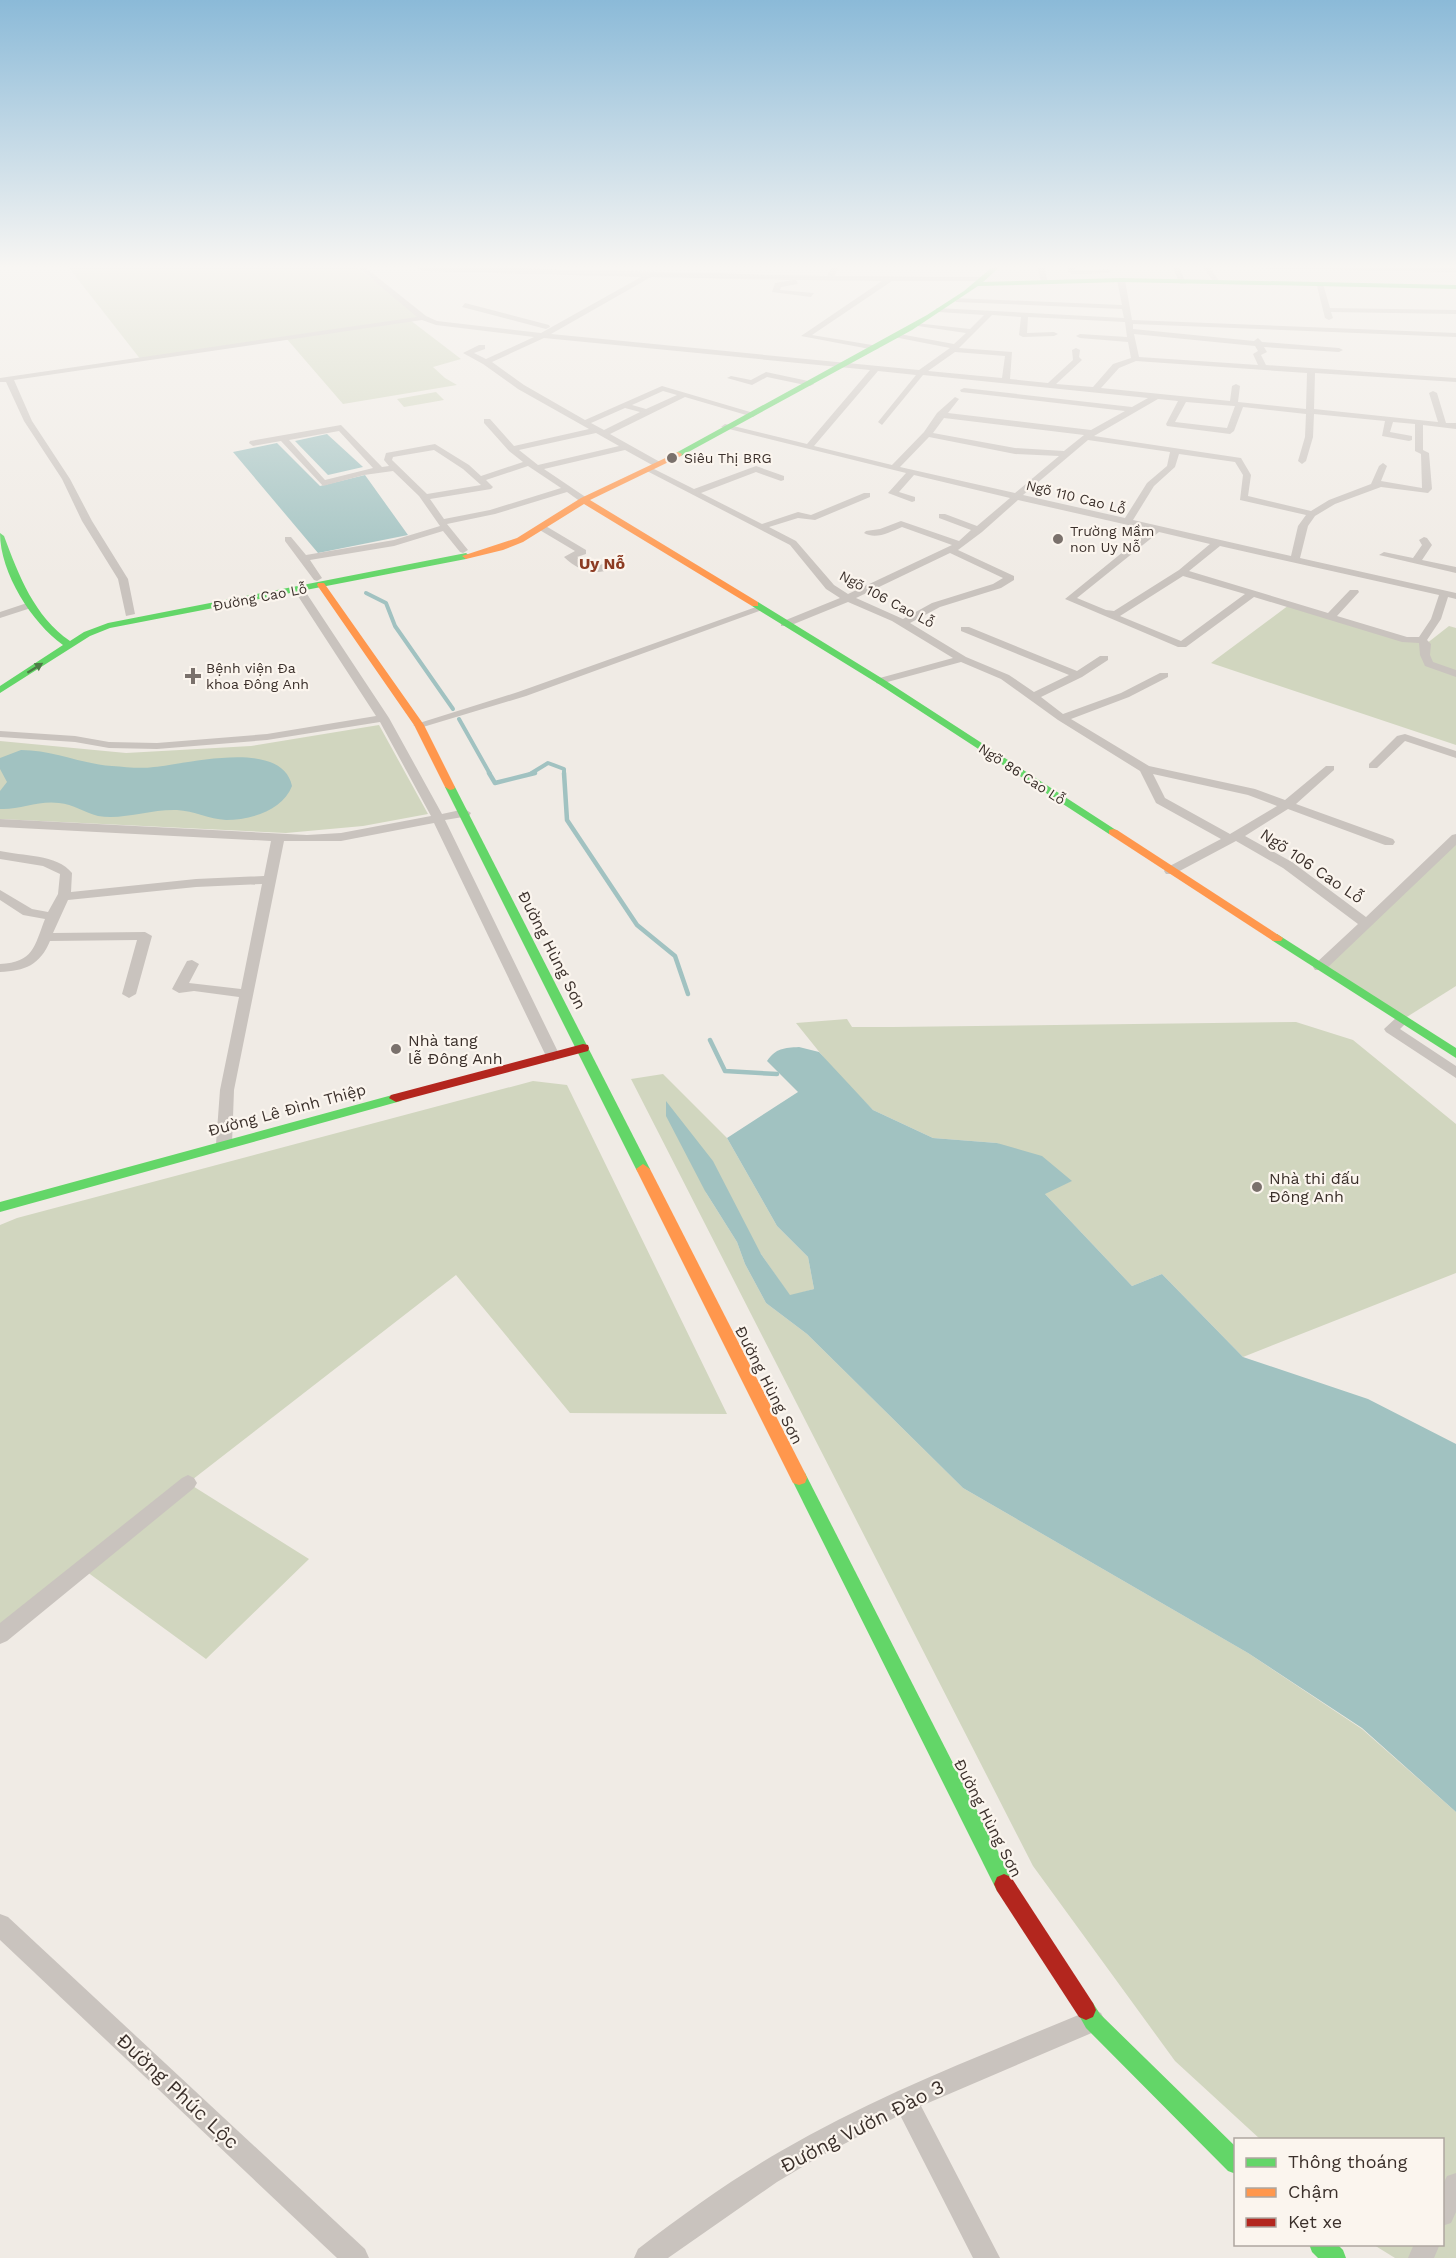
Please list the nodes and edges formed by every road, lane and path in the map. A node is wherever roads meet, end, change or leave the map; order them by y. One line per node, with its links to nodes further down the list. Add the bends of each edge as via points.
1 (76, 369): 16 (street)
2 (496, 369): 43 (street, Ngõ 106 Cao Lỗ)
3 (837, 369): 19 (street, Đường Cao Lỗ)
4 (875, 369): 54 (street)
5 (898, 369): 12 (street)
6 (926, 369): 12 (street)
7 (1008, 369): 17 (street)
8 (1067, 369): 20 (street)
9 (1113, 369): 23 (street)
10 (1301, 369): 11 (street)
11 (1311, 370): 13 (street); 36 (street)
12 (922, 372): 14 (street); 41 (street)
13 (1346, 372): 18 (street)
14 (978, 377): 17 (street); 24 (street)
15 (731, 378): 19 (street, via 752,383 766,374)
16 (4, 380): 111 (street, via 123,579)
17 (1006, 380): 20 (street)
18 (1456, 380)
19 (810, 384): 37 (street, Đường Cao Lỗ)
20 (1051, 384): 22 (street)
21 (1236, 386): 32 (street)
22 (1076, 387): 23 (street); 31 (street)
23 (1096, 389): 27 (street)
24 (964, 390): 29 (street); 31 (street)
25 (1432, 393): 44 (street)
26 (683, 395): 33 (street, via 662,388); 35 (street); 37 (street)
27 (1159, 395): 28 (street); 34 (street)
28 (1184, 398): 32 (street); 32 (street, via 1170,424 1230,431)
29 (955, 399): 30 (street); 38 (street)
30 (967, 401)
31 (1063, 403): 34 (street)
32 (1237, 404): 36 (street)
33 (624, 405): 35 (street); 43 (street)
34 (1132, 410): 49 (street)
35 (647, 412): 47 (street)
36 (1309, 412): 39 (street); 58 (street, via 1309,437)
37 (753, 414): 46 (street, Đường Cao Lỗ)
38 (940, 415): 48 (street); 49 (street)
39 (1390, 420): 42 (street); 51 (street, via 1386,435)
40 (487, 421): 55 (street)
41 (882, 422)
42 (1419, 422): 44 (street); 68 (street, via 1419,451 1425,453 1427,489 1420,492)
43 (585, 423): 47 (street, Ngõ 106 Cao Lỗ)
44 (1443, 425): 45 (street)
45 (1456, 426)
46 (725, 427): 54 (street, Ngõ 110 Cao Lỗ); 61 (street, Đường Cao Lỗ)
47 (600, 432): 53 (street, Ngõ 106 Cao Lỗ); 55 (street)
48 (927, 434): 57 (street, via 1015,451); 63 (street)
49 (1089, 435): 56 (street); 57 (street)
50 (284, 438): 52 (street); 64 (street, via 341,428); 64 (street, via 323,483)
51 (1409, 438)
52 (253, 443)
53 (626, 447): 59 (street); 61 (street, Ngõ 106 Cao Lỗ)
54 (808, 447): 63 (street, Ngõ 110 Cao Lỗ)
55 (512, 449): 59 (street)
56 (1175, 451): 77 (street, via 1238,460 1247,475 1242,498); 79 (street, via 1171,467 1149,485)
57 (1065, 454): 72 (street)
58 (1302, 460)
59 (532, 466): 67 (street); 69 (street)
60 (1383, 466): 68 (street)
61 (653, 467): 70 (street, Ngõ 106 Cao Lỗ); 76 (street, Đường Cao Lỗ)
62 (395, 468): 64 (street); 67 (street, via 388,455 430,446); 73 (street)
63 (894, 468): 65 (street, Ngõ 110 Cao Lỗ)
64 (380, 470)
65 (912, 472): 72 (street, Ngõ 110 Cao Lỗ); 75 (street, via 893,493)
66 (781, 478): 70 (street, via 756,469)
67 (480, 479): 74 (street)
68 (1375, 485): 77 (street)
69 (568, 489): 74 (street); 76 (street)
70 (696, 492): 81 (street, Ngõ 106 Cao Lỗ)
71 (867, 495): 81 (street, via 812,518 798,515)
72 (1016, 496): 79 (street, Ngõ 110 Cao Lỗ); 83 (street)
73 (425, 497): 74 (street); 80 (street)
74 (500, 497): 80 (street)
75 (912, 499)
76 (584, 500): 82 (street, Đường Cao Lỗ); 109 (street, Ngõ 86 Cao Lỗ)
77 (1312, 514): 96 (street, via 1303,526)
78 (942, 516): 83 (street)
79 (1126, 523): 84 (street, Ngõ 110 Cao Lỗ)
80 (444, 524): 92 (street); 95 (street, via 431,533)
81 (764, 526): 107 (street, Ngõ 106 Cao Lỗ, via 794,543 830,587)
82 (537, 529): 92 (street, Đường Cao Lỗ); 98 (street, via 582,552 569,556 593,571); 101 (street, Đường Cao Lỗ, via 520,540 475,554)
83 (979, 530): 90 (street)
84 (1156, 530): 89 (street, Ngõ 110 Cao Lỗ); 110 (street, via 1070,599)
85 (869, 533): 90 (street, via 901,524)
86 (0, 536): 93 (street)
87 (288, 538): 95 (street)
88 (1424, 540): 97 (street, via 1427,545)
89 (1216, 543): 96 (street, Ngõ 110 Cao Lỗ); 100 (street)
90 (960, 545): 91 (street)
91 (949, 549): 107 (street); 114 (street, via 1011,578 936,605)
92 (463, 550): 101 (street, Đường Cao Lỗ)
93 (3, 554): 108 (street)
94 (1384, 555): 97 (street)
95 (304, 558): 101 (street)
96 (1295, 558): 105 (street, Ngõ 110 Cao Lỗ)
97 (1416, 561): 99 (street)
98 (617, 562)
99 (1456, 570)
100 (1182, 572): 104 (street); 110 (street, via 1124,610)
101 (319, 582): 102 (street, Đường Cao Lỗ); 111 (street, Đường Cao Lỗ); 130 (street, Đường Hùng Sơn)
102 (299, 590): 118 (street, Đường Cao Lỗ, via 108,626); 128 (street)
103 (1354, 592): 113 (street)
104 (1253, 593): 110 (street, via 1182,645); 113 (street)
105 (1444, 594): 106 (street, Ngõ 110 Cao Lỗ); 117 (street, via 1436,619)
106 (1456, 596)
107 (848, 598): 114 (street, Ngõ 106 Cao Lỗ); 115 (street)
108 (30, 605): 112 (street); 118 (street)
109 (760, 609): 115 (street, Ngõ 86 Cao Lỗ); 130 (street, via 522,694)
110 (1106, 613)
111 (130, 614): 118 (street, Đường Cao Lỗ, via 74,629)
112 (0, 615)
113 (1330, 617): 117 (street, via 1406,640)
114 (903, 622): 120 (street, Ngõ 106 Cao Lỗ)
115 (785, 624): 125 (street, Ngõ 86 Cao Lỗ)
116 (965, 629): 122 (street)
117 (1422, 640): 121 (street, via 1429,664)
118 (64, 643): 124 (street, Đường Cao Lỗ); 126 (street, Đường Cao Lỗ, one-way to 118)
119 (1104, 658): 122 (street)
120 (962, 659): 125 (street); 127 (street, Ngõ 106 Cao Lỗ, via 1005,677)
121 (1456, 674)
122 (1078, 675): 127 (street)
123 (1164, 675): 129 (street, via 1125,695)
124 (0, 676)
125 (880, 681): 145 (street, Ngõ 86 Cao Lỗ)
126 (0, 690)
127 (1033, 697): 129 (street, Ngõ 106 Cao Lỗ)
128 (383, 718): 131 (street, via 267,737 158,746); 138 (street)
129 (1062, 718): 135 (street)
130 (419, 725): 137 (street, Đường Hùng Sơn)
131 (0, 734)
132 (1456, 755): 133 (street, via 1404,737)
133 (1373, 765)
134 (1330, 768): 136 (street)
135 (1145, 769): 136 (street, via 1240,789); 140 (street, Ngõ 106 Cao Lỗ, via 1160,800)
136 (1288, 806): 140 (street); 143 (street)
137 (465, 813): 138 (street); 158 (street, Đường Hùng Sơn)
138 (438, 818): 142 (street, via 341,837); 160 (street)
139 (0, 823): 142 (street)
140 (1232, 838): 145 (street); 150 (street, Ngõ 106 Cao Lỗ, via 1250,843 1293,870)
141 (1456, 838): 150 (street)
142 (278, 839): 146 (street)
143 (1389, 842)
144 (0, 855): 148 (street, via 62,868 66,873)
145 (1170, 871): 154 (street, Ngõ 86 Cao Lỗ)
146 (269, 880): 148 (street, via 196,883); 156 (street)
147 (0, 894): 149 (street, via 28,912)
148 (63, 897): 149 (street)
149 (52, 917): 151 (street)
150 (1367, 924): 154 (street)
151 (45, 938): 153 (street, via 38,956 28,964); 155 (street, via 145,936)
152 (192, 964): 156 (street, via 179,989 194,987)
153 (0, 968)
154 (1320, 968): 157 (street, Ngõ 86 Cao Lỗ)
155 (129, 994)
156 (246, 994): 162 (street, via 227,1090)
157 (1402, 1020): 159 (street, Ngõ 86 Cao Lỗ); 161 (street, via 1391,1029)
158 (583, 1048): 160 (street, Đường Lê Đình Thiệp); 167 (street, Đường Hùng Sơn, via 1007,1891)
159 (1456, 1054)
160 (553, 1056): 162 (street, Đường Lê Đình Thiệp)
161 (1456, 1072)
162 (224, 1144): 163 (street, Đường Lê Đình Thiệp)
163 (0, 1208)
164 (188, 1483): 165 (street)
165 (0, 1635)
166 (0, 1925): 173 (street, Đường Phúc Lộc)
167 (1093, 2021): 168 (street, Đường Vườn Đào 3); 169 (street, Đường Hùng Sơn)
168 (906, 2102): 174 (street, Đường Vườn Đào 3, via 809,2148 701,2217); 175 (street)
169 (1234, 2161)
170 (1456, 2185): 171 (street)
171 (1444, 2212)
172 (1322, 2246): 176 (street)
173 (356, 2258)
174 (647, 2258)
175 (987, 2258)
176 (1335, 2258)

